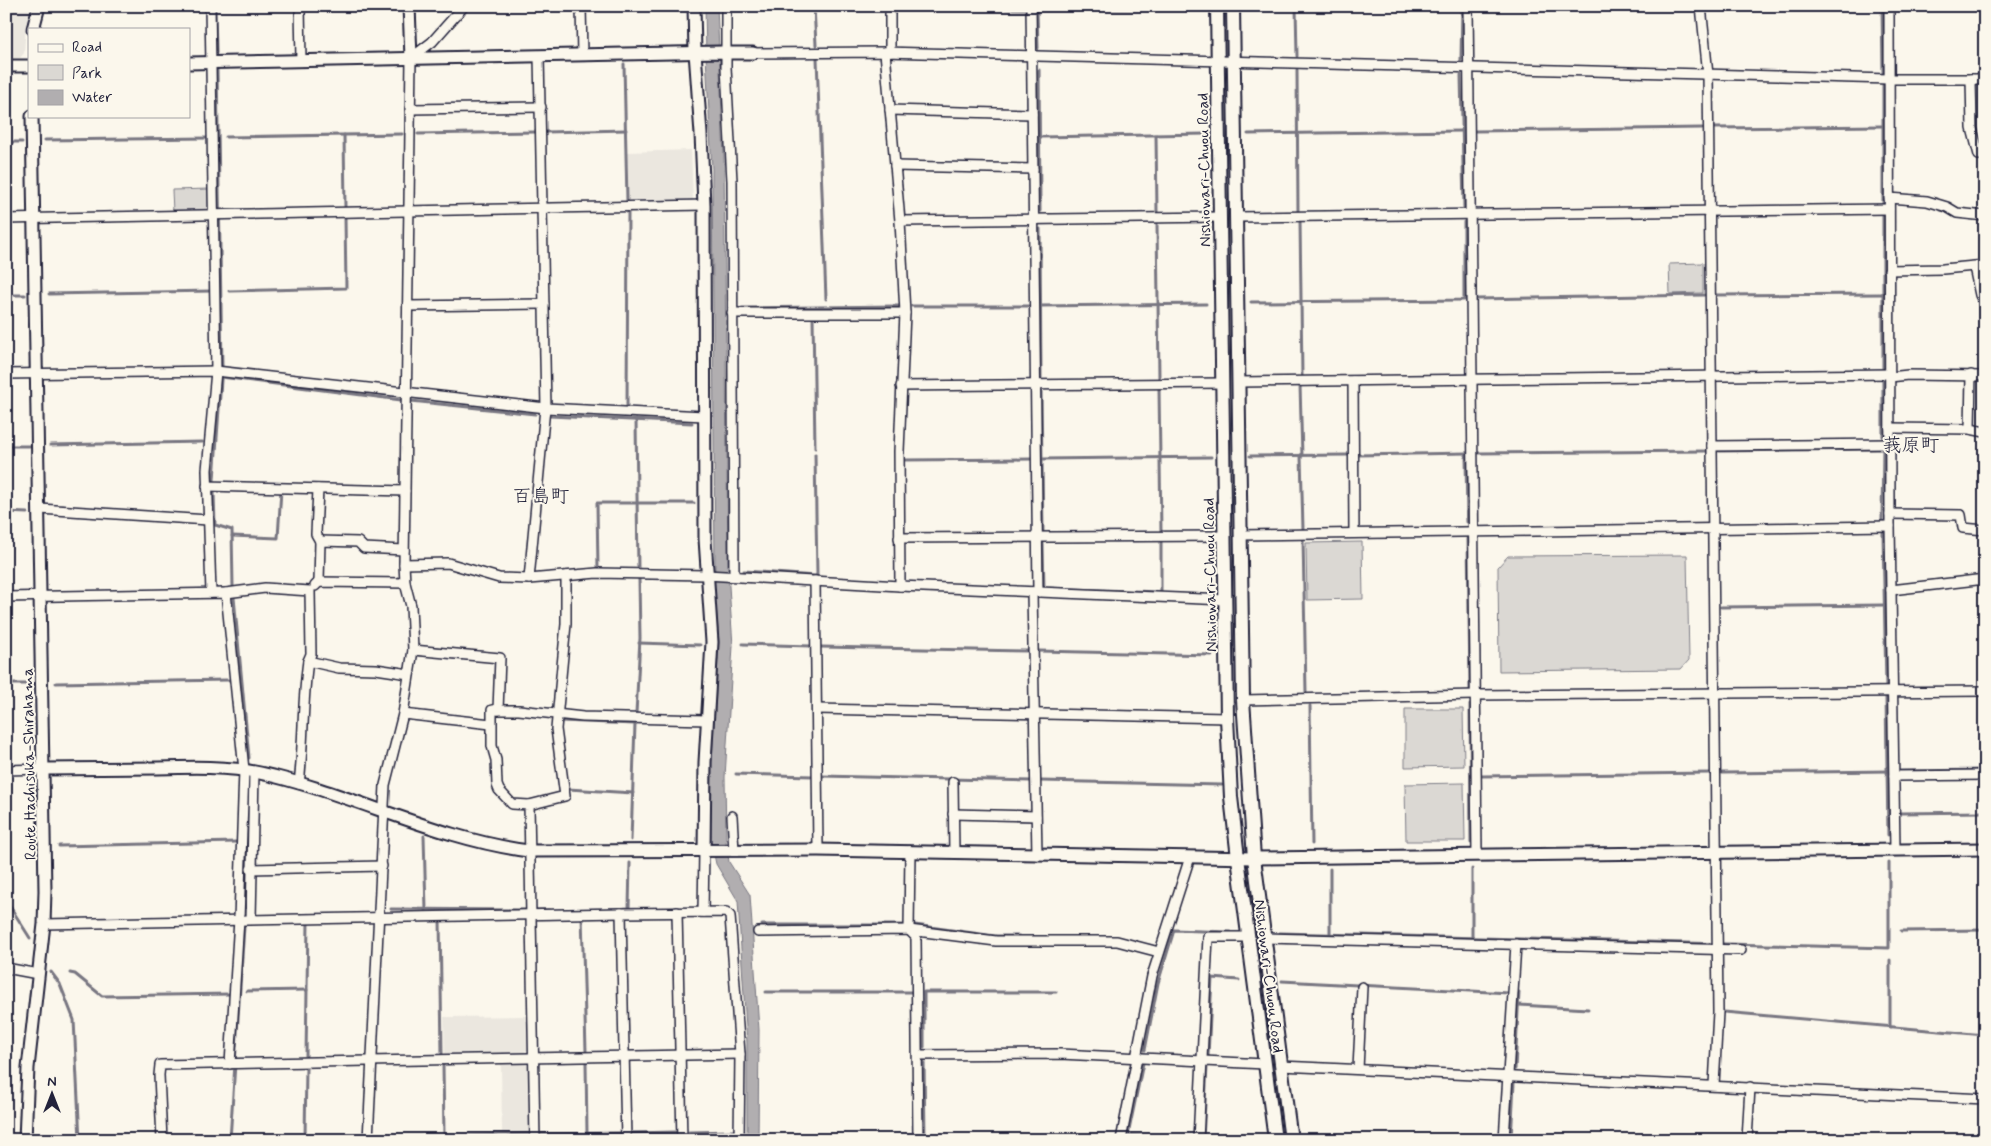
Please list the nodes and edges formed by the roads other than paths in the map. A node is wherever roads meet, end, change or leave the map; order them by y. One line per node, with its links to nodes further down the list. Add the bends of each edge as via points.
1 (39, 6): 16 (street)
2 (210, 6): 27 (street)
3 (300, 6): 26 (street)
4 (409, 6): 24 (street)
5 (464, 6): 24 (street, via 432,42)
6 (581, 6): 22 (street)
7 (694, 6): 17 (street)
8 (726, 6): 18 (street)
9 (890, 6): 19 (street)
10 (1031, 6): 23 (street)
11 (1217, 6): 25 (main road, Nishiowari-Chuou Road)
12 (1233, 6): 28 (main road, Nishiowari-Chuou Road)
13 (1468, 6): 32 (street)
14 (1701, 6): 33 (street)
15 (1889, 6): 34 (street)
16 (33, 28)
17 (698, 52): 18 (street); 22 (street); 46 (street)
18 (724, 52): 20 (street); 66 (street, via 732,181)
19 (887, 52): 20 (street); 23 (street); 39 (street)
20 (753, 53)
21 (540, 56): 22 (street); 24 (street); 37 (street)
22 (582, 56)
23 (1032, 56): 25 (street); 40 (street)
24 (411, 58): 26 (street); 38 (street)
25 (1218, 60): 28 (street); 55 (main road, Nishiowari-Chuou Road)
26 (301, 61): 27 (street)
27 (211, 62): 29 (street); 52 (street)
28 (1234, 62): 32 (street); 54 (main road, Nishiowari-Chuou Road)
29 (190, 63)
30 (6, 66): 31 (street)
31 (28, 66)
32 (1468, 68): 33 (street); 51 (street)
33 (1708, 75): 34 (street); 50 (street)
34 (1889, 79): 35 (street); 45 (street)
35 (1971, 79): 36 (street); 42 (street, via 1972,128 1979,155)
36 (1985, 79)
37 (541, 107): 38 (street); 47 (street)
38 (410, 109): 49 (street)
39 (890, 110): 40 (street); 43 (street)
40 (1032, 114): 44 (street)
41 (32, 118): 57 (street, Route Hachisuka-Shirahama)
42 (1985, 155)
43 (895, 166): 44 (street); 59 (street)
44 (1033, 168): 58 (street)
45 (1889, 198): 48 (street); 53 (street, via 1927,201 1957,213)
46 (704, 205): 47 (street); 83 (street)
47 (543, 208): 49 (street); 63 (street)
48 (1889, 209): 50 (street); 62 (street)
49 (409, 211): 52 (street); 65 (street)
50 (1709, 212): 51 (street); 74 (street)
51 (1470, 214): 54 (street); 75 (street)
52 (218, 215): 57 (street); 68 (street)
53 (1985, 216)
54 (1236, 217): 77 (main road, Nishiowari-Chuou Road)
55 (1220, 218): 58 (street); 78 (main road, Nishiowari-Chuou Road)
56 (6, 219): 57 (street)
57 (34, 219): 70 (street, Route Hachisuka-Shirahama)
58 (1033, 220): 59 (street); 79 (street)
59 (900, 221): 67 (street)
60 (1985, 265): 61 (street)
61 (1974, 267): 62 (street); 64 (street)
62 (1889, 270): 72 (street)
63 (544, 304): 65 (street); 82 (street)
64 (1985, 304)
65 (408, 306): 81 (street)
66 (732, 313): 67 (street); 109 (street, via 735,452)
67 (905, 313): 80 (street)
68 (220, 371): 70 (street); 81 (street); 89 (street)
69 (6, 374): 70 (street)
70 (38, 374): 92 (street, Route Hachisuka-Shirahama)
71 (1970, 375): 72 (street); 73 (street); 85 (street)
72 (1890, 376): 74 (street); 84 (street)
73 (1985, 376)
74 (1711, 377): 75 (street); 88 (street)
75 (1472, 380): 76 (street); 98 (street)
76 (1353, 381): 77 (street); 99 (street)
77 (1239, 382): 100 (main road, Nishiowari-Chuou Road)
78 (1222, 383): 79 (street); 101 (main road, Nishiowari-Chuou Road)
79 (1035, 385): 80 (street); 103 (street)
80 (901, 386): 102 (street)
81 (407, 393): 82 (street); 91 (street)
82 (546, 408): 83 (street); 110 (street)
83 (704, 416): 107 (street)
84 (1890, 428): 85 (street); 87 (street)
85 (1970, 429): 86 (street)
86 (1985, 432)
87 (1890, 444): 88 (street); 93 (street)
88 (1712, 446): 96 (street)
89 (207, 486): 90 (street); 94 (street)
90 (318, 489): 91 (street); 104 (street, via 316,534)
91 (405, 491): 105 (street)
92 (40, 509): 94 (street); 121 (street, Route Hachisuka-Shirahama)
93 (1890, 514): 95 (street); 97 (street, via 1961,515 1963,528)
94 (208, 520): 120 (street)
95 (1890, 526): 96 (street); 116 (street)
96 (1713, 528): 98 (street); 129 (street)
97 (1985, 530)
98 (1474, 532): 99 (street); 130 (street)
99 (1354, 533): 100 (street)
100 (1241, 535): 131 (main road, Nishiowari-Chuou Road)
101 (1225, 536): 103 (street); 123 (main road, Nishiowari-Chuou Road)
102 (899, 538): 103 (street); 115 (street)
103 (1038, 538): 119 (street)
104 (320, 541): 105 (street, via 358,542 364,548); 113 (street)
105 (404, 550): 106 (street)
106 (404, 564): 110 (street, via 448,563 499,578); 114 (street)
107 (709, 575): 108 (street, via 598,573); 109 (street); 138 (street, via 712,642)
108 (566, 576): 110 (street); 136 (street, via 566,624)
109 (732, 576): 112 (street)
110 (529, 579)
111 (1985, 579): 116 (street)
112 (815, 581): 115 (street); 132 (street)
113 (319, 582): 114 (street); 117 (street)
114 (405, 583): 124 (street, via 411,606)
115 (900, 586): 119 (street)
116 (1891, 590): 127 (street)
117 (310, 591): 118 (street, via 265,588); 125 (street, via 311,654)
118 (231, 592): 120 (street); 142 (street)
119 (1035, 592): 123 (street); 135 (street)
120 (211, 593): 121 (street)
121 (42, 596): 122 (street); 140 (street, Route Hachisuka-Shirahama)
122 (6, 597)
123 (1226, 600): 137 (main road, Nishiowari-Chuou Road)
124 (412, 650): 126 (street); 133 (street, via 500,658)
125 (308, 660): 126 (street, via 339,668); 146 (street)
126 (409, 674): 134 (street)
127 (1893, 691): 128 (street); 129 (street); 144 (street)
128 (1985, 691)
129 (1715, 693): 130 (street); 159 (street)
130 (1476, 695): 131 (street); 162 (street)
131 (1243, 700): 165 (main road, Nishiowari-Chuou Road)
132 (817, 709): 135 (street); 153 (street)
133 (498, 710): 136 (street); 139 (street, via 492,710)
134 (403, 714): 139 (street); 148 (street, via 386,785)
135 (1035, 714): 137 (street); 151 (street)
136 (557, 715): 138 (street); 147 (street, via 557,745 565,796)
137 (1227, 718): 164 (main road, Nishiowari-Chuou Road)
138 (707, 720): 156 (street)
139 (490, 724): 147 (street, via 499,790 512,804)
140 (44, 769): 141 (street); 142 (street, via 198,767); 174 (street, Route Hachisuka-Shirahama)
141 (6, 770)
142 (249, 771): 146 (street); 167 (street); 173 (street)
143 (1985, 775): 144 (street)
144 (1894, 776): 154 (street)
145 (953, 782): 149 (street)
146 (299, 784): 148 (street)
147 (528, 805): 155 (street)
148 (384, 812): 155 (street, via 497,847); 166 (street)
149 (953, 814): 151 (street); 160 (street)
150 (732, 816): 157 (street)
151 (1036, 816): 161 (street)
152 (1985, 849): 154 (street)
153 (818, 850): 157 (street); 158 (street)
154 (1895, 850): 159 (street)
155 (529, 851): 156 (street); 171 (street)
156 (708, 851): 157 (street); 169 (street)
157 (734, 851)
158 (910, 851): 160 (street); 175 (street)
159 (1716, 852): 162 (street); 180 (street)
160 (954, 853): 161 (street)
161 (1037, 855): 163 (street)
162 (1478, 855): 165 (street)
163 (1190, 857): 164 (street); 182 (street)
164 (1238, 858): 165 (street); 177 (main road, Nishiowari-Chuou Road)
165 (1254, 858): 178 (main road, Nishiowari-Chuou Road)
166 (382, 866): 167 (street); 172 (street)
167 (251, 869): 173 (street)
168 (677, 912): 169 (street); 170 (street); 186 (street)
169 (703, 912): 187 (street, via 726,912 730,916)
170 (621, 913): 171 (street); 188 (street)
171 (530, 914): 172 (street); 190 (street)
172 (380, 917): 173 (street); 192 (street)
173 (244, 919): 174 (street); 194 (street)
174 (44, 924): 184 (street, Route Hachisuka-Shirahama)
175 (910, 930): 176 (street); 182 (street, via 996,941 1118,941); 189 (street, via 916,937)
176 (758, 932)
177 (1248, 937): 193 (street, via 1208,937); 195 (main road, Nishiowari-Chuou Road)
178 (1265, 938): 179 (street); 196 (main road, Nishiowari-Chuou Road)
179 (1516, 944): 180 (street); 198 (street)
180 (1717, 945): 181 (street); 199 (street)
181 (1741, 950)
182 (1159, 952): 191 (street)
183 (6, 968): 184 (street)
184 (38, 974): 202 (street, Route Hachisuka-Shirahama, via 28,1068)
185 (1362, 987): 197 (street)
186 (680, 1054): 187 (street); 188 (street); 207 (street)
187 (740, 1054): 208 (street)
188 (624, 1055): 190 (street); 206 (street)
189 (918, 1055): 191 (street, via 1060,1054); 209 (street)
190 (533, 1057): 192 (street); 205 (street)
191 (1136, 1058): 193 (street); 210 (street)
192 (372, 1060): 194 (street); 204 (street)
193 (1202, 1061): 195 (street); 211 (street)
194 (234, 1064): 203 (street, via 160,1065)
195 (1265, 1064): 212 (main road, Nishiowari-Chuou Road)
196 (1281, 1066): 197 (street); 213 (main road, Nishiowari-Chuou Road)
197 (1358, 1069): 198 (street)
198 (1508, 1076): 199 (street); 214 (street)
199 (1714, 1085): 200 (street)
200 (1750, 1087): 201 (street); 215 (street)
201 (1985, 1100)
202 (25, 1140)
203 (162, 1140)
204 (368, 1140)
205 (535, 1140)
206 (626, 1140)
207 (682, 1140)
208 (738, 1140)
209 (918, 1140)
210 (1120, 1140)
211 (1198, 1140)
212 (1275, 1140)
213 (1291, 1140)
214 (1504, 1140)
215 (1747, 1140)

